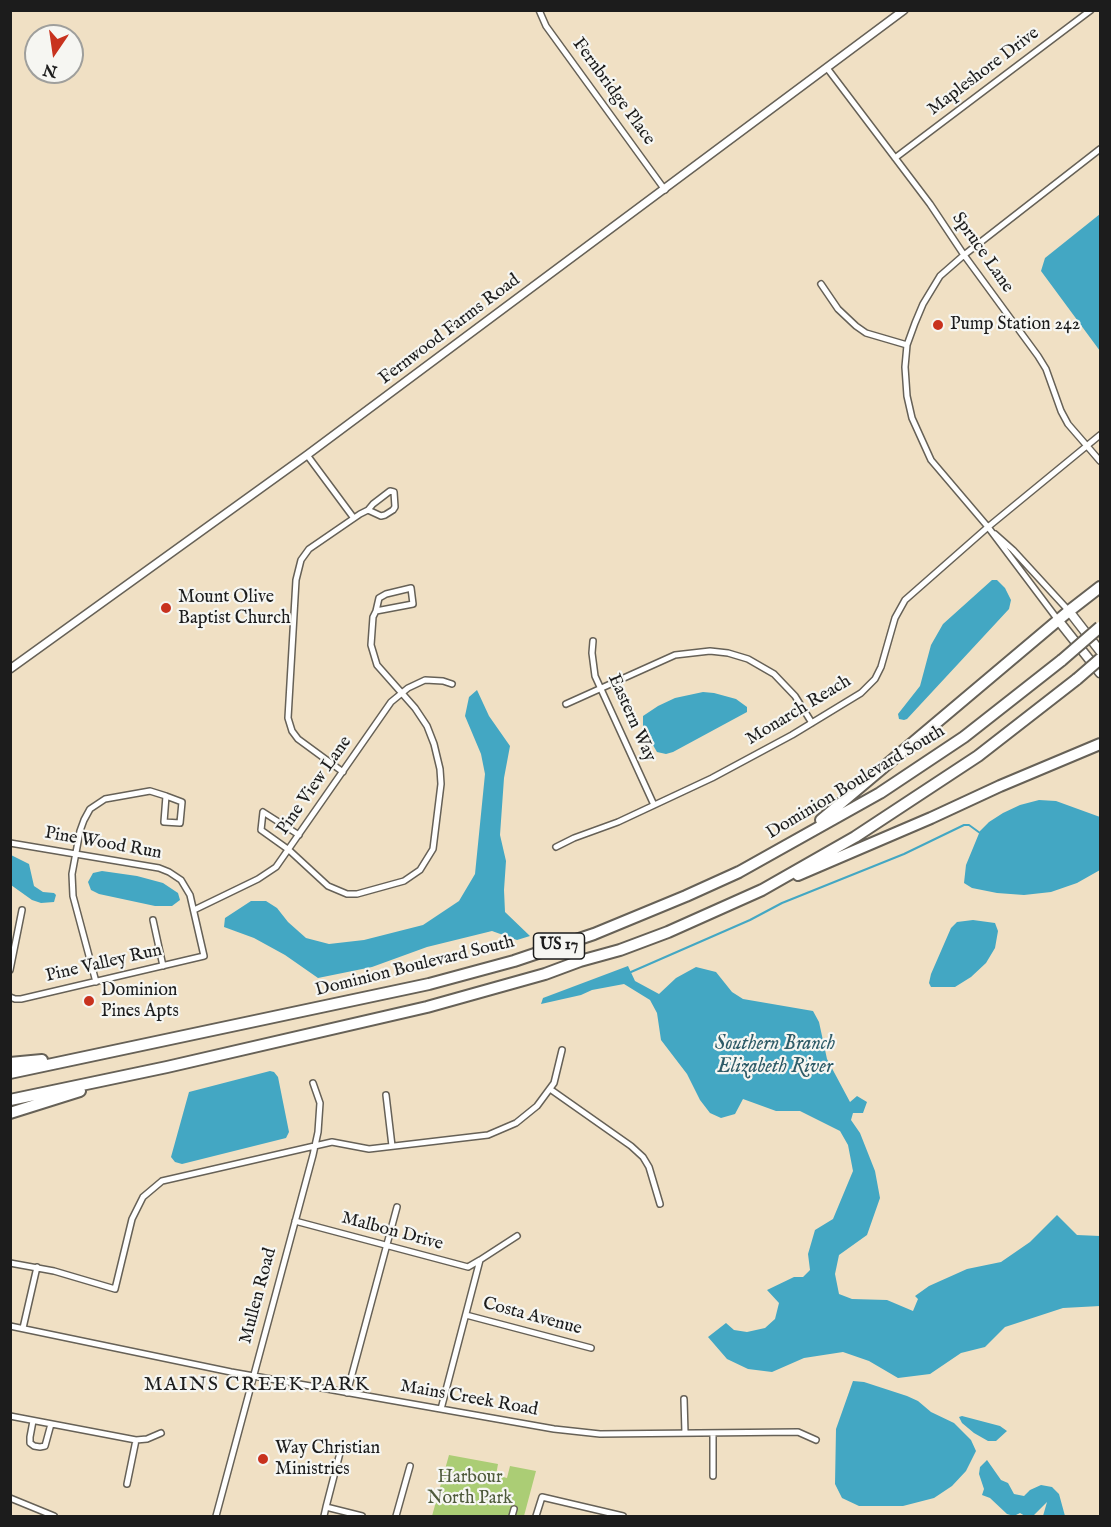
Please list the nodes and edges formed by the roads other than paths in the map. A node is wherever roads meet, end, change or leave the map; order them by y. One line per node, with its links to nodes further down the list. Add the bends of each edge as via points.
1 (539, 10): 7 (street, Fernbridge Place, via 546,26)
2 (904, 10): 4 (street, Fernwood Farms Road)
3 (1091, 10): 6 (street, Mapleshore Drive)
4 (827, 68): 6 (street, Spruce Lane); 7 (street, Fernwood Farms Road)
5 (1101, 150): 8 (street)
6 (895, 158): 8 (street, Spruce Lane)
7 (665, 190): 13 (street, Fernwood Farms Road)
8 (964, 255): 10 (street, via 940,276 931,290); 12 (street, Spruce Lane, via 1038,356 1061,411)
9 (821, 284): 10 (street, via 847,319 866,333)
10 (907, 345): 17 (street, via 907,396 921,440 947,481)
11 (1101, 435): 12 (street, Monarch Reach)
12 (1088, 447): 14 (street, Spruce Lane); 17 (street, Monarch Reach)
13 (307, 456): 16 (street); 26 (street, Fernwood Farms Road)
14 (1101, 461)
15 (368, 510): 15 (street, via 381,516 393,510 394,492 390,491); 16 (street)
16 (353, 517): 34 (street, via 309,549 298,569 288,714 298,739)
17 (988, 527): 20 (street); 21 (street); 32 (street, Monarch Reach, via 905,600 895,618 876,679 861,693)
18 (1101, 587): 20 (highway)
19 (376, 611): 19 (street, via 413,604 411,588 386,594 377,603); 30 (street, via 371,645 374,658)
20 (1069, 611): 21 (highway); 24 (main road)
21 (1058, 620): 27 (main road); 38 (highway)
22 (1101, 627): 38 (highway, Dominion Boulevard South / US 17, bridge, via 991,717 922,766)
23 (593, 641): 29 (street, Eastern Way, via 592,665)
24 (1101, 651)
25 (1101, 659): 43 (highway, US 17, bridge, via 1020,725 926,793)
26 (10, 669)
27 (1101, 673)
28 (452, 684): 30 (street, Pine View Lane, via 425,680)
29 (600, 688): 31 (street); 32 (street, via 675,655 728,653 774,674 795,696); 36 (street, Eastern Way)
30 (402, 693): 34 (street, Pine View Lane, via 391,702); 41 (street, via 427,726 440,769 435,843 426,862 404,881 347,894 328,886)
31 (566, 704)
32 (812, 723): 36 (street, Monarch Reach)
33 (1101, 744): 43 (highway)
34 (343, 772): 37 (street, Pine View Lane)
35 (166, 796): 35 (street, via 164,822 180,823 182,802); 42 (street, via 150,791 99,802 84,820)
36 (654, 805): 40 (street, Monarch Reach)
37 (299, 835): 41 (street, Pine View Lane); 41 (street, via 263,812 261,830)
38 (795, 841): 53 (highway, Dominion Boulevard South / US 17, via 675,901 514,961 429,984)
39 (10, 843): 42 (street, Pine Wood Run)
40 (556, 847)
41 (289, 850): 45 (street, Pine View Lane, via 269,873)
42 (76, 854): 45 (street, Pine Wood Run, via 169,872 187,888); 50 (street, via 73,896)
43 (762, 890): 55 (highway, US 17, via 620,950 484,992)
44 (22, 910): 49 (street)
45 (194, 910): 47 (street, Pine Wood Run)
46 (153, 920): 48 (street)
47 (204, 956): 48 (street, Pine Valley Run)
48 (163, 966): 50 (street, Pine Valley Run)
49 (10, 970)
50 (96, 982): 51 (street, Pine Valley Run, via 21,999)
51 (10, 997)
52 (562, 1050): 58 (street)
53 (96, 1054): 54 (highway); 56 (highway, Dominion Boulevard South / US 17)
54 (10, 1063)
55 (167, 1066): 60 (highway); 61 (highway)
56 (10, 1073)
57 (313, 1083): 62 (street, Mullen Road, via 320,1103)
58 (550, 1089): 63 (street, via 526,1116 503,1129); 64 (street, via 643,1157)
59 (386, 1095): 63 (street)
60 (10, 1100)
61 (10, 1113)
62 (315, 1144): 63 (street, via 332,1142 369,1149); 66 (street, Mullen Road); 71 (street, via 162,1181 143,1197 132,1219 115,1289)
63 (392, 1146)
64 (660, 1204)
65 (397, 1207): 68 (street)
66 (295, 1221): 68 (street, Malbon Drive); 76 (street, Mullen Road)
67 (517, 1236): 69 (street)
68 (386, 1246): 69 (street, Malbon Drive, via 468,1268); 77 (street)
69 (480, 1260): 72 (street)
70 (10, 1263): 71 (street)
71 (37, 1267): 74 (street)
72 (466, 1315): 75 (street, Costa Avenue); 79 (street)
73 (10, 1326): 74 (street, Mains Creek Road)
74 (23, 1328): 76 (street, Mains Creek Road)
75 (591, 1348)
76 (253, 1376): 77 (street, Mains Creek Road); 96 (street, Mullen Road)
77 (347, 1393): 79 (street, Mains Creek Road)
78 (684, 1399): 84 (street)
79 (441, 1409): 84 (street, Mains Creek Road, via 588,1433)
80 (10, 1416): 81 (street)
81 (33, 1420): 82 (street); 82 (street, via 30,1443 40,1448 48,1440)
82 (51, 1424): 86 (street)
83 (161, 1433): 86 (street)
84 (685, 1433): 85 (street, Mains Creek Road)
85 (712, 1433): 87 (street, Mains Creek Road, via 798,1432); 90 (street)
86 (136, 1440): 91 (street)
87 (816, 1440)
88 (341, 1449): 93 (street)
89 (410, 1466): 99 (street)
90 (713, 1476)
91 (127, 1484)
92 (10, 1498): 95 (street)
93 (326, 1507): 97 (street); 98 (street)
94 (514, 1509): 100 (street)
95 (54, 1516)
96 (216, 1516)
97 (324, 1516)
98 (362, 1516)
99 (396, 1516)
100 (512, 1516)
101 (537, 1516): 102 (street, via 542,1497)
102 (623, 1516)

